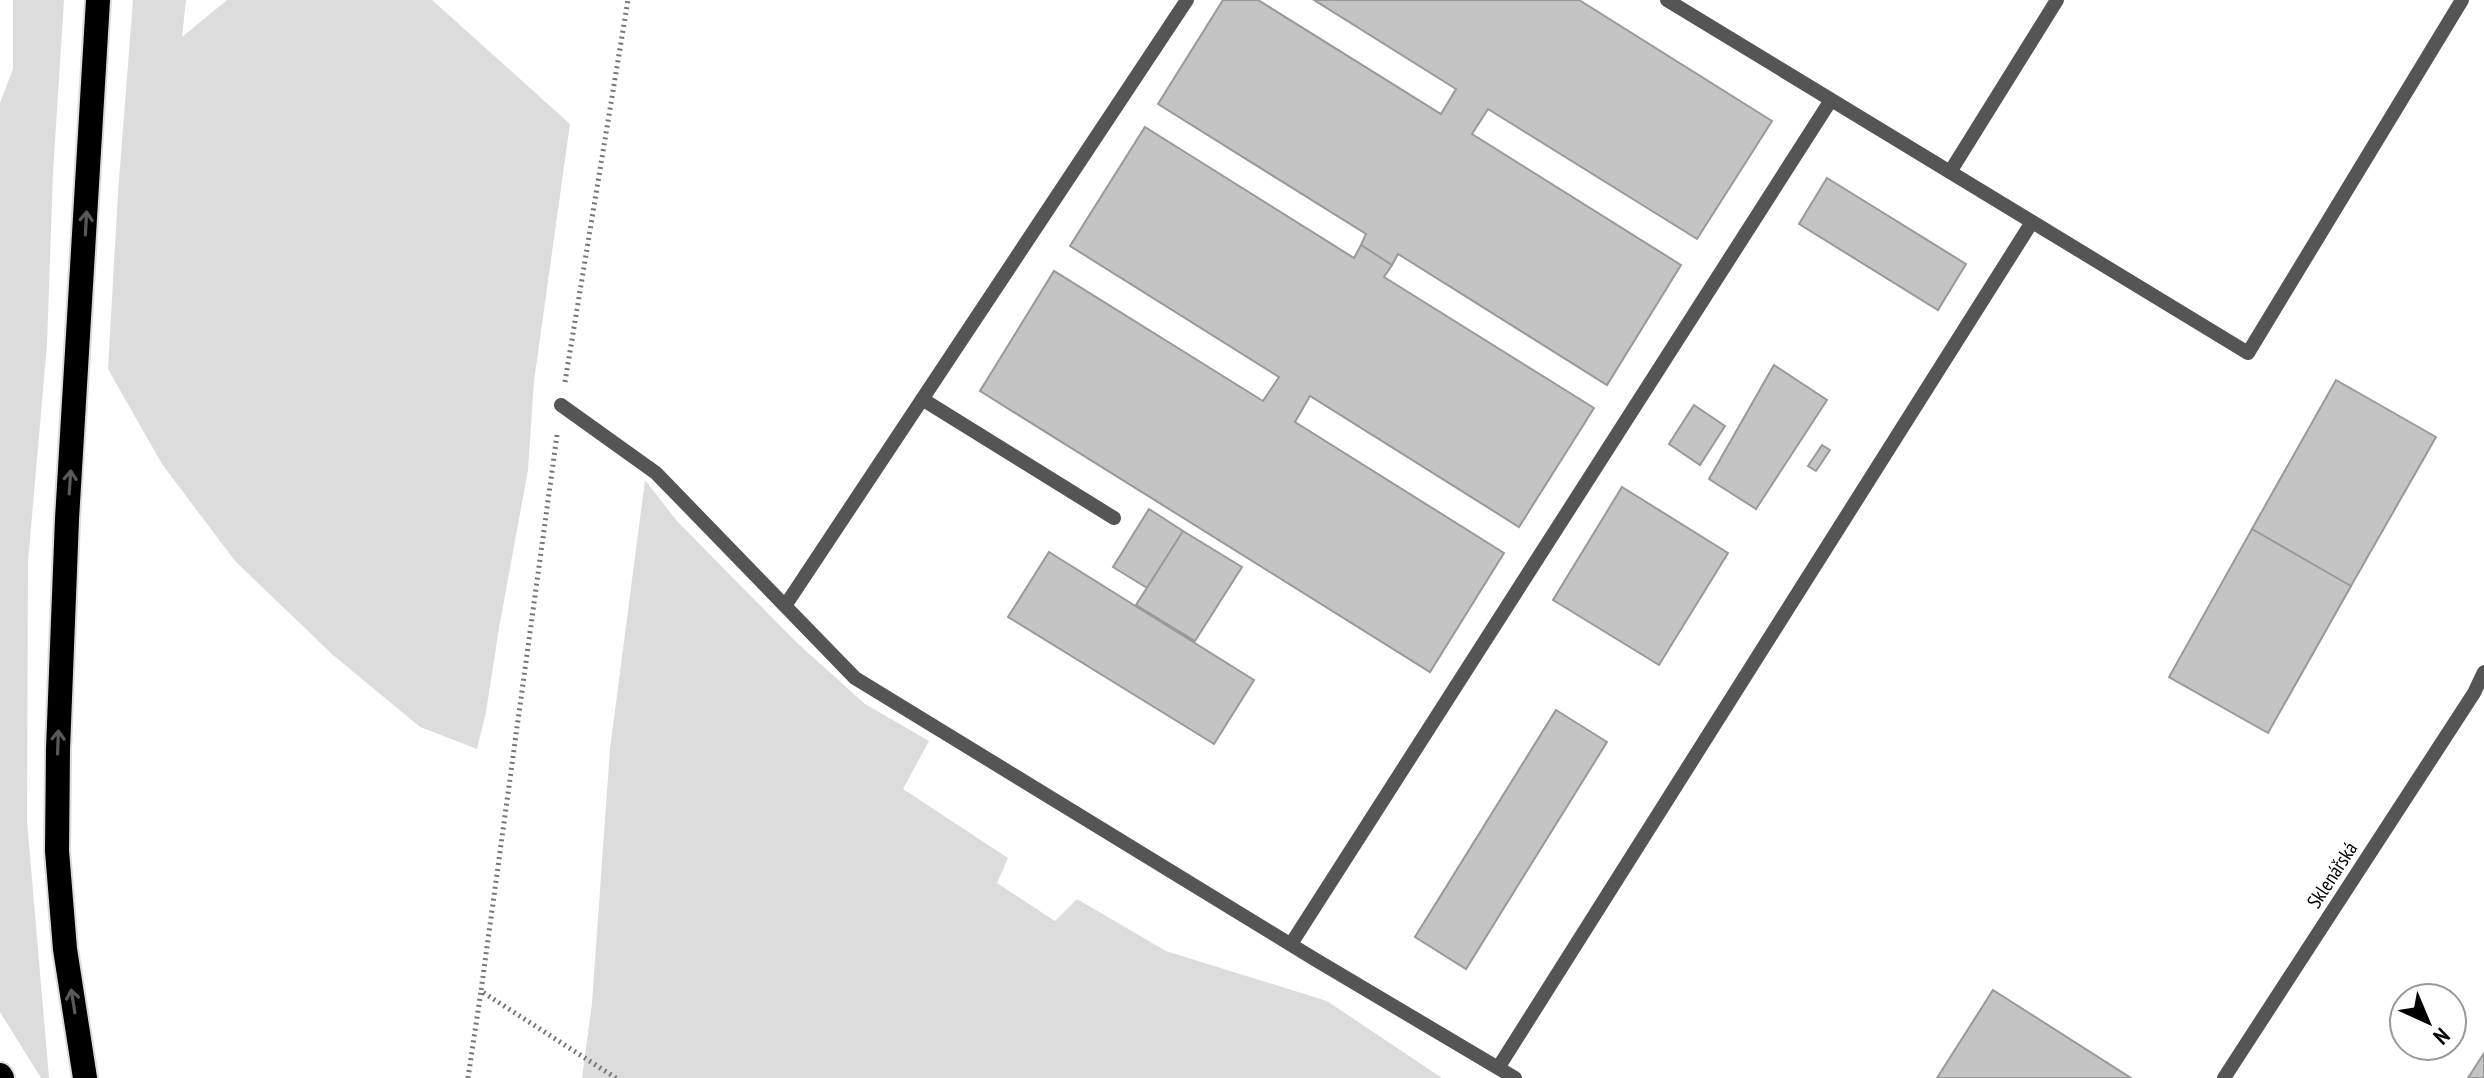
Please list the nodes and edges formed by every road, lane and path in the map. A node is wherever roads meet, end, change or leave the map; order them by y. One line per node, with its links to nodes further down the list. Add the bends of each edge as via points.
1 (98, 0): 19 (highway, one-way to 1, via 57,851 58,749)
2 (628, 0): 11 (path)
3 (1187, 0): 10 (lane)
4 (1667, 0): 7 (lane)
5 (2057, 0): 8 (lane)
6 (2462, 0): 9 (lane, via 2248,353)
7 (1831, 100): 8 (lane); 16 (lane)
8 (1950, 172): 9 (lane)
9 (2032, 222): 18 (lane)
10 (922, 399): 12 (lane); 13 (lane)
11 (561, 405): 13 (lane, via 656,473); 17 (path)
12 (1114, 518)
13 (785, 606): 16 (lane, via 855,678)
14 (2484, 672): 15 (lane, Sklenářská)
15 (2479, 696): 23 (lane, Sklenářská)
16 (1291, 944): 18 (lane)
17 (481, 991): 20 (path); 21 (path)
18 (1498, 1068): 22 (lane)
19 (85, 1078)
20 (468, 1078)
21 (616, 1078)
22 (1515, 1078)
23 (2224, 1078)

